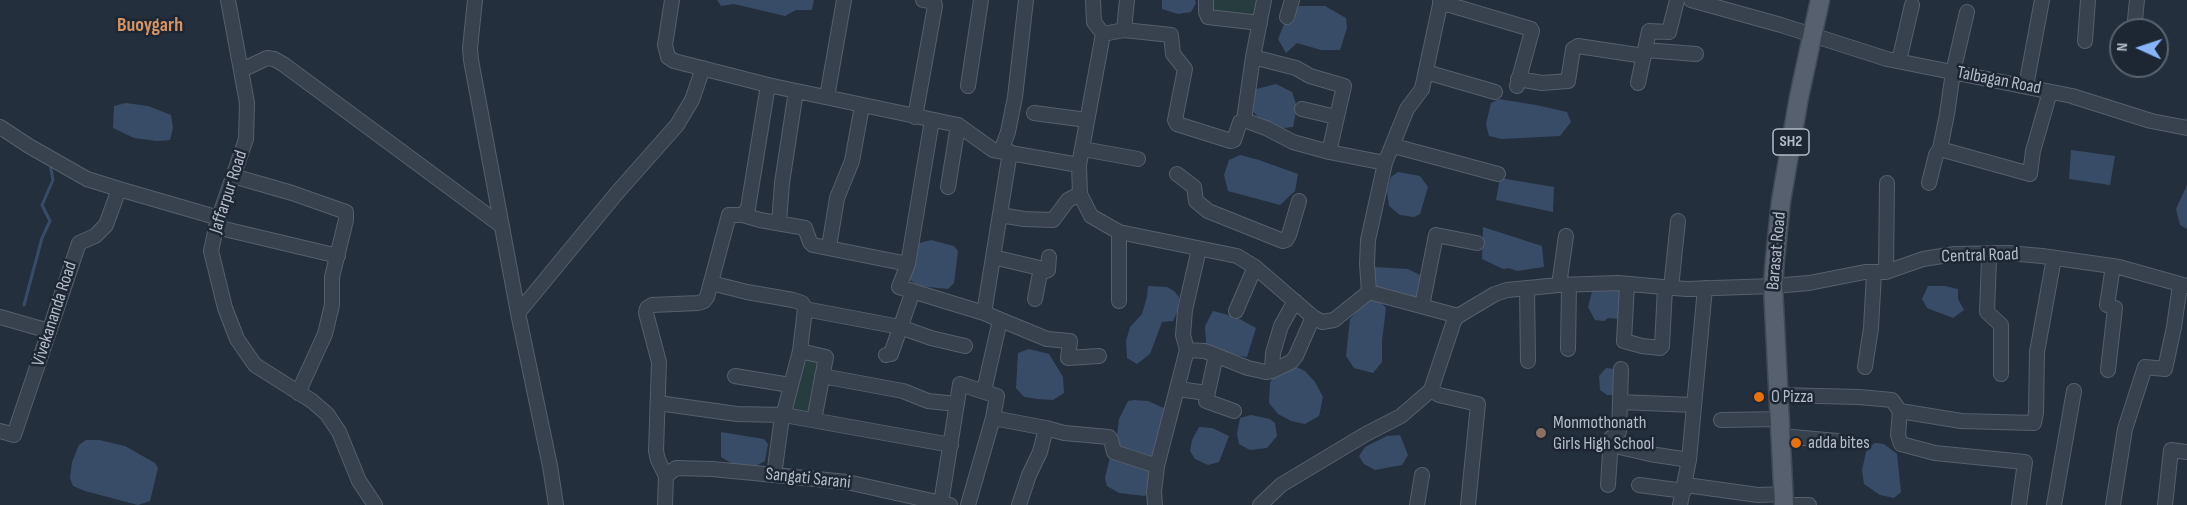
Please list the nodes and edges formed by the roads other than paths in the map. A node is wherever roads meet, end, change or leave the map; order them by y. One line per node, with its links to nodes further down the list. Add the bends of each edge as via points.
1 (228, 0): 35 (street, Jaffarpur Road)
2 (475, 0): 79 (street, via 471,60)
3 (672, 0): 34 (street, via 665,52 674,61)
4 (844, 0): 45 (street)
5 (923, 0): 49 (street, via 934,2 935,6)
6 (981, 0): 40 (street)
7 (1026, 0): 60 (street, via 1021,60)
8 (1093, 0): 27 (street, via 1094,22)
9 (1127, 0): 26 (street)
10 (1206, 0): 25 (street, via 1208,17)
11 (1264, 0): 25 (street)
12 (1292, 0): 23 (street)
13 (1677, 0): 30 (street, via 1670,31 1649,31)
14 (1691, 0): 20 (street, Talbagan Road)
15 (1820, 0): 28 (main road, Barasat Road / SH2)
16 (2042, 0): 41 (street)
17 (2088, 0): 29 (street)
18 (2137, 0): 24 (street)
19 (1440, 1): 30 (street, via 1531,29 1517,83 1567,82 1575,46); 36 (street)
20 (1706, 2): 28 (street, Talbagan Road)
21 (1911, 5): 33 (street)
22 (1967, 12): 37 (street)
23 (1287, 18)
24 (2135, 18)
25 (1260, 23): 32 (street)
26 (1124, 30): 27 (street); 53 (street, via 1171,35 1173,54 1185,72 1176,123 1231,141)
27 (1103, 34): 52 (street)
28 (1812, 34): 33 (street, Talbagan Road); 97 (main road, Barasat Road / SH2, via 1781,201)
29 (2085, 41)
30 (1645, 53): 31 (street); 38 (street)
31 (1696, 54)
32 (1253, 57): 50 (street, via 1344,86); 53 (street)
33 (1899, 61): 37 (street, Talbagan Road)
34 (703, 68): 39 (street); 109 (street, via 692,100 677,125)
35 (242, 70): 67 (street, Jaffarpur Road, via 247,104 246,139); 79 (street, via 267,58 283,64)
36 (1426, 72): 43 (street); 57 (street, via 1422,89 1407,109)
37 (1953, 72): 41 (street, Talbagan Road); 59 (street)
38 (1638, 83)
39 (768, 85): 42 (street); 74 (street, via 748,208)
40 (968, 86)
41 (2026, 86): 44 (street, Talbagan Road)
42 (796, 91): 45 (street); 78 (street)
43 (1495, 92)
44 (2050, 92): 55 (street, Talbagan Road, via 2151,121); 59 (street, via 2030,174)
45 (827, 98): 46 (street)
46 (862, 106): 49 (street); 83 (street, via 852,161 837,198)
47 (1302, 109): 50 (street)
48 (1034, 113): 52 (street)
49 (915, 117): 51 (street)
50 (1336, 117): 61 (street)
51 (932, 120): 54 (street); 89 (street)
52 (1088, 120): 58 (street)
53 (1244, 120): 61 (street, via 1293,142)
54 (958, 125): 60 (street, via 993,150); 70 (street)
55 (2186, 125)
56 (0, 127): 71 (street, via 87,179)
57 (1394, 146): 63 (street); 66 (street)
58 (1083, 149): 62 (street); 64 (street)
59 (1940, 149): 69 (street)
60 (1005, 151): 64 (street); 75 (street)
61 (1329, 152): 63 (street)
62 (1138, 159)
63 (1385, 163): 102 (street, via 1368,240)
64 (1079, 165): 72 (street)
65 (1177, 174): 73 (street, via 1194,188 1196,201 1208,211 1283,241 1289,235)
66 (1498, 174)
67 (233, 176): 77 (street, Jaffarpur Road); 86 (street, via 345,211)
68 (1887, 183): 92 (street)
69 (1929, 183)
70 (948, 187)
71 (119, 189): 77 (street); 116 (street, Vivekananda Road, via 106,225 95,236 79,243)
72 (1080, 194): 75 (street, via 1068,200 1053,220); 80 (street, via 1091,216)
73 (1299, 201)
74 (743, 215): 78 (street); 93 (street, via 729,215)
75 (1000, 215): 87 (street)
76 (1678, 221): 99 (street)
77 (217, 223): 86 (street); 137 (street, Jaffarpur Road, via 211,251 237,339 255,365)
78 (779, 223): 83 (street, via 805,228 811,243)
79 (502, 226): 109 (street)
80 (1119, 232): 84 (street); 104 (street)
81 (1566, 236): 95 (street)
82 (1478, 243): 106 (street, via 1436,235)
83 (829, 247): 89 (street)
84 (1199, 249): 91 (street, via 1237,256); 120 (street, via 1185,310 1183,335)
85 (1994, 253): 88 (street, Central Road); 92 (street, Central Road, via 1923,259); 129 (street, via 1989,259 1987,312 2001,325)
86 (338, 256): 137 (street, via 325,334)
87 (993, 257): 103 (street, via 1048,263 1040,273); 110 (street)
88 (2054, 258): 90 (street, Central Road); 145 (street, via 2037,352 2034,423 1961,421)
89 (908, 264): 101 (street, via 899,287)
90 (2113, 266): 96 (street, Central Road); 127 (street, via 2107,305 2115,308)
91 (1256, 267): 105 (street); 108 (street)
92 (1880, 272): 97 (street, Central Road); 125 (street)
93 (711, 283): 107 (street, via 793,300); 141 (street, via 704,301 647,308 659,362)
94 (1627, 284): 95 (street, Central Road); 99 (street, Central Road); 99 (street, via 1624,340 1660,348)
95 (1564, 285): 98 (street, Central Road); 118 (street)
96 (2183, 285): 180 (street, via 2165,369 2145,367 2125,429)
97 (1773, 286): 100 (street, Central Road); 139 (main road, Barasat Road / SH2)
98 (1527, 288): 111 (street, Central Road, via 1495,294); 124 (street)
99 (1668, 288): 100 (street, Central Road)
100 (1705, 288): 143 (street)
101 (913, 291): 110 (street); 115 (street)
102 (1369, 292): 106 (street); 113 (street, via 1334,320 1322,322)
103 (1035, 299)
104 (1119, 301)
105 (1295, 301): 113 (street); 128 (street, via 1281,326)
106 (1422, 306): 111 (street)
107 (805, 309): 115 (street); 119 (street)
108 (1236, 311)
109 (518, 313): 168 (street)
110 (984, 313): 114 (street)
111 (1458, 316): 134 (street)
112 (0, 317): 116 (street)
113 (1313, 317): 128 (street, via 1296,356)
114 (1000, 320): 123 (street, via 1047,339 1070,341 1068,358); 135 (street)
115 (900, 327): 117 (street); 121 (street, via 891,354)
116 (49, 331): 152 (street, Vivekananda Road, via 14,435)
117 (965, 346)
118 (1568, 349)
119 (800, 351): 131 (street, via 826,357); 132 (street)
120 (1187, 351): 122 (street); 133 (street)
121 (886, 355)
122 (1216, 355): 128 (street, via 1248,368); 138 (street)
123 (1099, 356)
124 (1528, 361)
125 (1865, 367)
126 (1621, 369): 140 (street)
127 (2108, 370)
128 (1272, 371)
129 (2001, 374)
130 (735, 376): 132 (street)
131 (822, 376): 142 (street); 148 (street)
132 (790, 385): 146 (street)
133 (1178, 388): 138 (street); 158 (street)
134 (1431, 390): 173 (street, via 1401,416 1281,485); 175 (street, via 1478,405)
135 (984, 391): 142 (street, via 960,384); 147 (street, via 997,396)
136 (2074, 391): 179 (street)
137 (298, 393): 167 (street, Jaffarpur Road, via 327,414)
138 (1207, 393): 144 (street, via 1206,401)
139 (1779, 395): 145 (street, via 1892,400); 150 (main road, Barasat Road / SH2)
140 (1620, 402): 143 (street); 154 (street, via 1619,432 1611,438)
141 (658, 403): 146 (street, via 737,414); 160 (street, via 656,451)
142 (957, 404): 155 (street)
143 (1693, 405): 157 (street)
144 (1234, 411)
145 (1900, 411): 178 (street, via 1900,444 1935,453 2025,462)
146 (784, 415): 148 (street); 159 (street)
147 (993, 418): 151 (street); 170 (street)
148 (814, 420): 155 (street)
149 (1721, 420): 150 (street)
150 (1781, 427): 153 (street); 165 (main road, Barasat Road / SH2)
151 (1046, 428): 158 (street, via 1108,437 1114,452); 171 (street)
152 (0, 430)
153 (1837, 441)
154 (1611, 444): 157 (street); 162 (street)
155 (951, 446): 166 (street)
156 (2187, 452): 181 (street, via 2171,450)
157 (1689, 460): 164 (street)
158 (1157, 466): 172 (street)
159 (774, 475): 160 (street, Sangati Sarani, via 676,468); 166 (street, Sangati Sarani, via 847,482)
160 (666, 476): 169 (street)
161 (1422, 476): 174 (street)
162 (1608, 485)
163 (1639, 485): 164 (street)
164 (1685, 488): 165 (street); 176 (street)
165 (1787, 501): 177 (street)
166 (946, 504)
167 (375, 505)
168 (556, 505)
169 (665, 505)
170 (968, 505)
171 (1019, 505)
172 (1155, 505)
173 (1260, 505)
174 (1417, 505)
175 (1468, 505)
176 (1680, 505)
177 (1809, 505)
178 (2019, 505)
179 (2054, 505)
180 (2113, 505)
181 (2165, 505)

